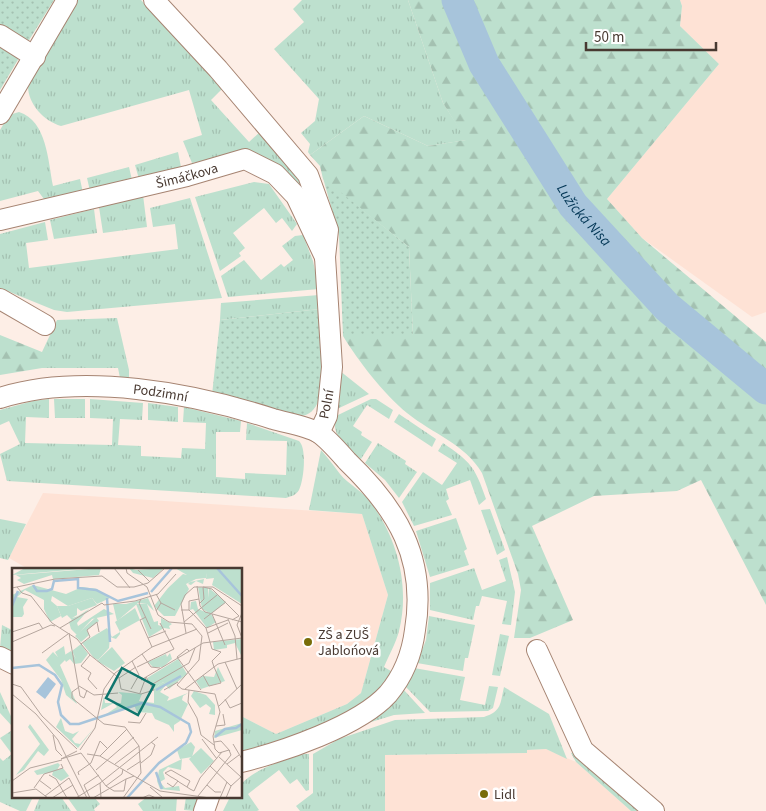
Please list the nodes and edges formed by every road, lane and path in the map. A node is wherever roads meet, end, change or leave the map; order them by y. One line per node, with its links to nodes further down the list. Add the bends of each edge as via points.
1 (67, 0): 4 (street)
2 (154, 0): 7 (street, Polní, via 218,69 308,176 328,230)
3 (0, 35): 4 (street)
4 (35, 57): 5 (street)
5 (0, 114)
6 (0, 220): 7 (street, Šimáčkova, via 187,176 244,159 274,174 296,196)
7 (325, 257): 11 (street, Polní, via 332,367 327,416)
8 (0, 299): 9 (street)
9 (45, 325)
10 (0, 398): 11 (street, Podzimní, via 67,386 146,391 230,405)
11 (319, 433): 15 (street, Polní, via 386,502 406,538 418,592 413,646 398,681 374,706 304,742)
12 (537, 650): 18 (street, via 583,750)
13 (0, 657): 14 (street)
14 (12, 663)
15 (242, 762)
16 (209, 798): 17 (street)
17 (204, 811)
18 (654, 811)

